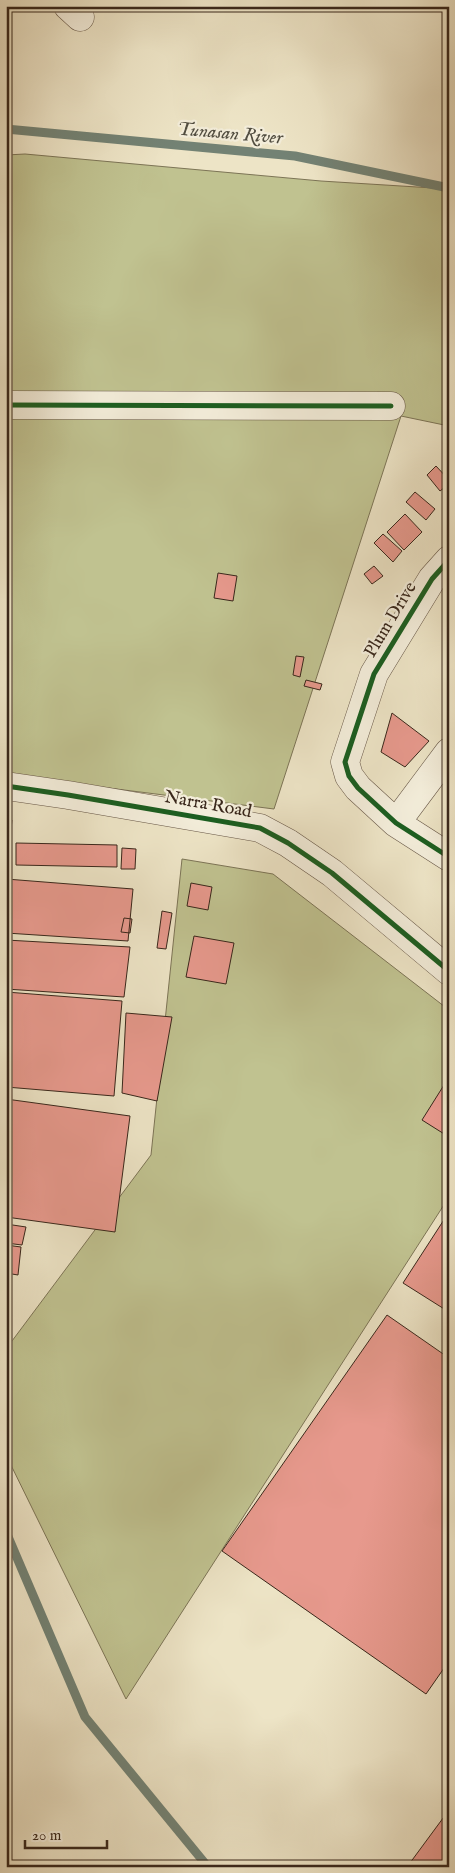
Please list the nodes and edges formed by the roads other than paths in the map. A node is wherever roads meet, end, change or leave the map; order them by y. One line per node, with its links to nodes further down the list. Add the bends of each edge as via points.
1 (6, 405): 2 (street)
2 (391, 406)
3 (449, 560): 6 (street, Plum Drive, via 432,579 374,674 345,762 349,776 358,788)
4 (449, 752): 6 (street)
5 (6, 786): 8 (street, Narra Road, via 260,828 332,873)
6 (396, 823): 7 (street, Plum Drive)
7 (449, 857)
8 (444, 959)

